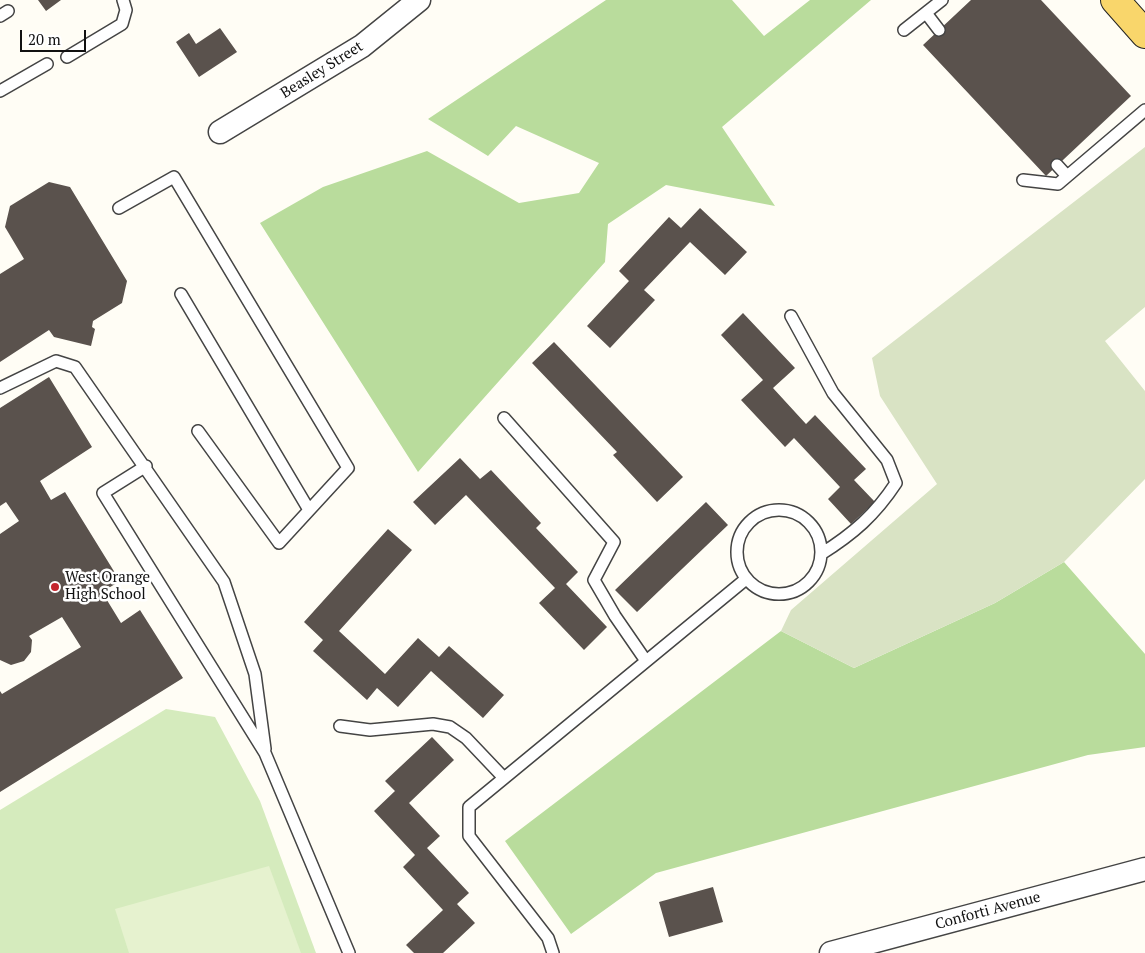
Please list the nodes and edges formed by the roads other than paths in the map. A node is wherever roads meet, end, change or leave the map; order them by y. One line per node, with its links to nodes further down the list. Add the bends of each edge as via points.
1 (123, 0): 9 (lane, via 126,10 122,24)
2 (419, 0): 13 (street, Beasley Street, via 362,46)
3 (942, 0): 5 (lane)
4 (1115, 0): 8 (main road)
5 (926, 13): 6 (lane); 7 (lane)
6 (904, 30)
7 (939, 30)
8 (1145, 34)
9 (66, 57)
10 (47, 64): 11 (lane)
11 (0, 91)
12 (1145, 110): 15 (lane)
13 (220, 132)
14 (1057, 165): 15 (lane)
15 (1067, 176): 16 (lane, via 1058,184)
16 (1023, 180)
17 (119, 208): 24 (lane, via 174,177 348,468)
18 (181, 294): 24 (lane)
19 (791, 316): 25 (lane, via 833,393 887,460 896,484 874,513 849,537)
20 (0, 388): 23 (lane, via 56,361 75,367)
21 (504, 418): 27 (lane, via 614,542 594,580)
22 (198, 431): 24 (lane, via 279,543)
23 (146, 466): 29 (lane, via 224,582 255,674); 29 (lane, via 103,493)
24 (310, 510)
25 (821, 554): 26 (lane, via 812,578 798,590 772,594); 26 (lane, via 820,541 806,519 790,510 764,512 743,528 737,545 737,558)
26 (746, 579): 27 (lane)
27 (646, 661): 30 (lane)
28 (340, 726): 30 (lane, via 370,730 433,724 450,727 466,738)
29 (266, 753): 32 (lane)
30 (504, 778): 33 (lane, via 468,807 470,836 548,938)
31 (1145, 869): 34 (street, Conforti Avenue)
32 (349, 953)
33 (553, 953)
34 (831, 953)

